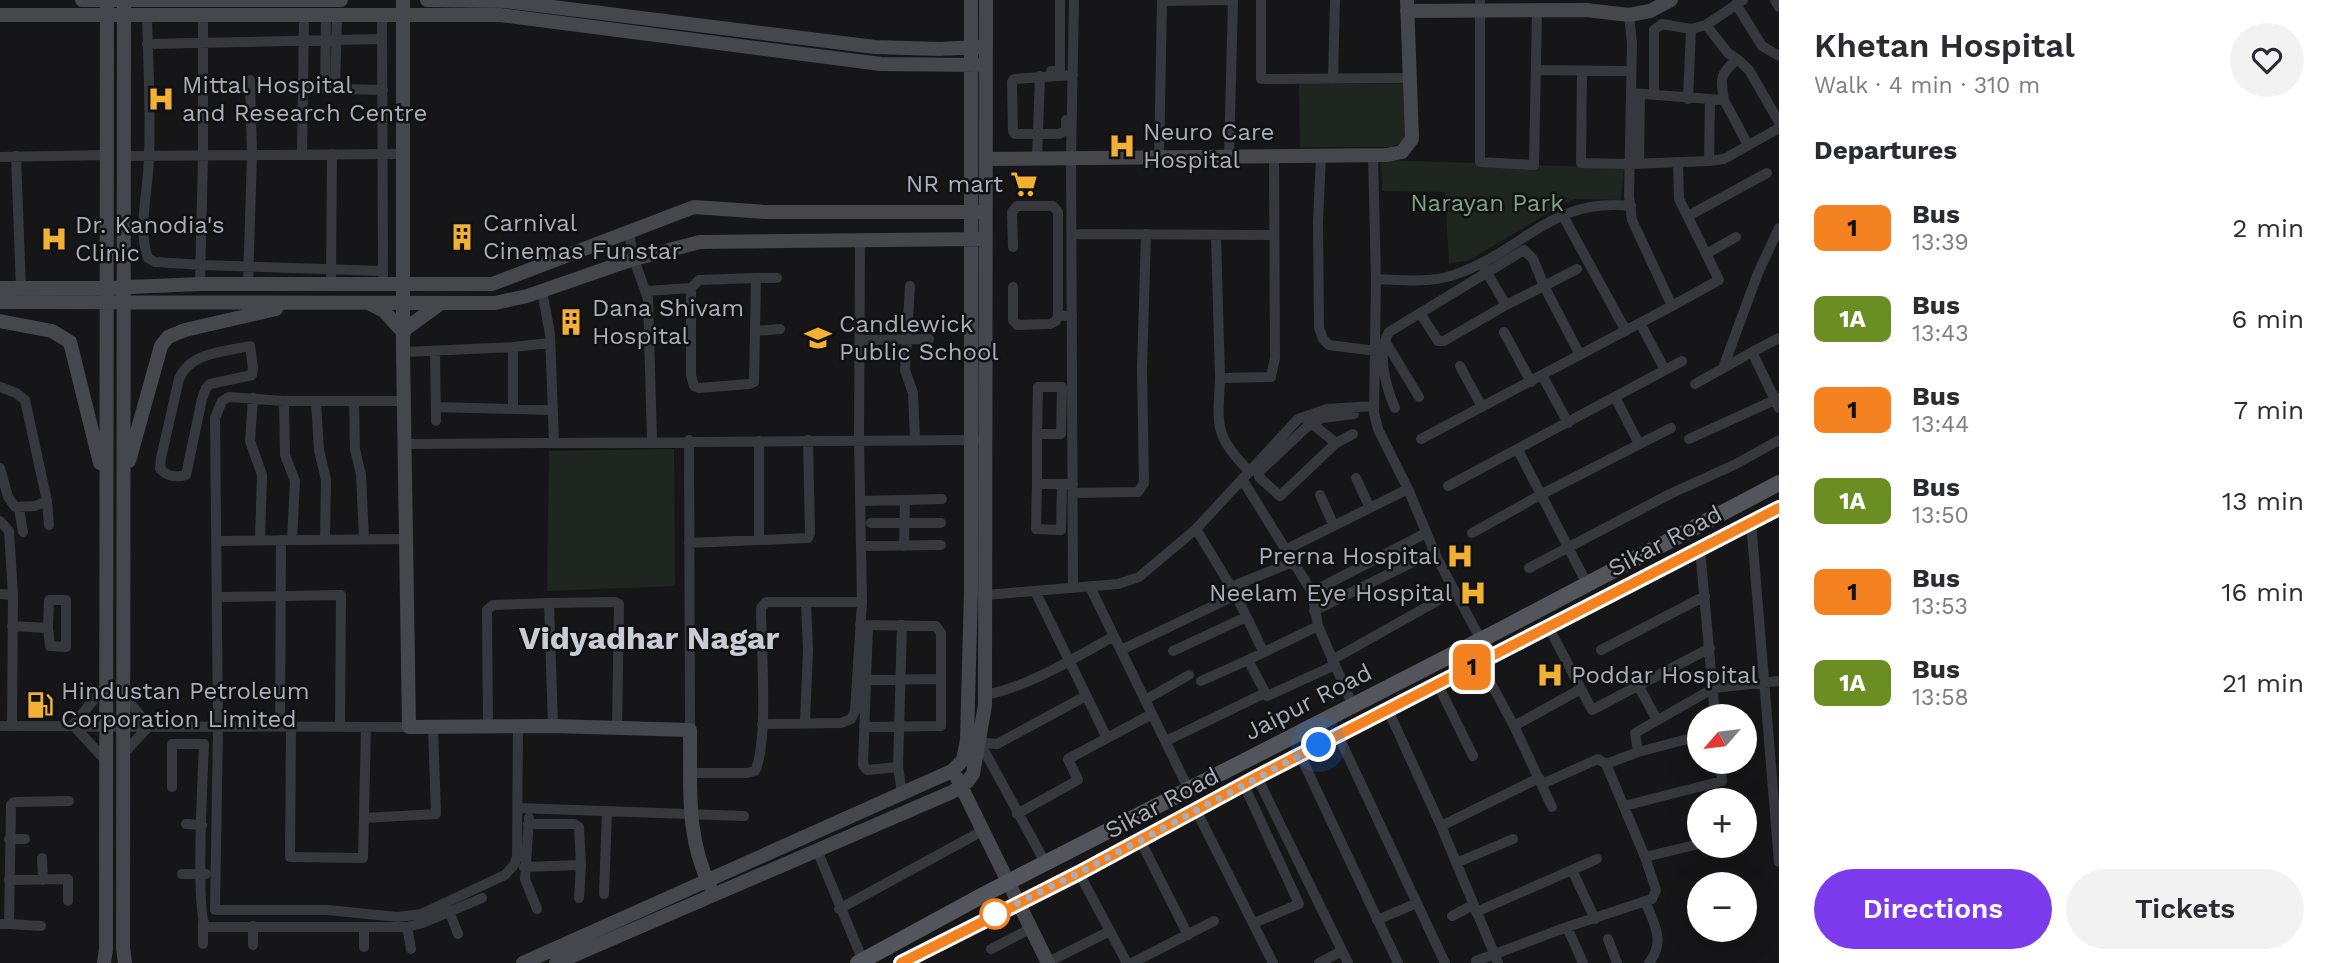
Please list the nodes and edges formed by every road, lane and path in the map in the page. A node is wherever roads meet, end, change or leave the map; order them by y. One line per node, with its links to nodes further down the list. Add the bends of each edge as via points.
1 (82, 0): 17 (street)
2 (288, 0): 3 (street); 21 (street)
3 (301, 0): 4 (street)
4 (341, 0)
5 (403, 0): 32 (street)
6 (426, 0): 45 (street, via 505,1 875,47)
7 (971, 0): 37 (street)
8 (986, 0): 43 (street)
9 (1060, 0): 34 (street)
10 (1074, 0): 33 (street)
11 (1231, 0): 86 (street, via 1162,1); 87 (street)
12 (1261, 0): 57 (street, via 1261,79)
13 (1335, 0): 57 (street)
14 (1671, 0): 22 (street)
15 (1775, 0): 23 (street)
16 (1740, 2): 35 (street); 46 (street, via 1762,46)
17 (107, 5): 21 (street); 25 (street); 75 (street)
18 (1407, 5): 19 (street); 56 (street)
19 (1480, 5): 24 (street); 50 (street, via 1480,162 1534,165)
20 (1586, 5): 24 (street); 27 (street)
21 (124, 6): 26 (street); 81 (street)
22 (1650, 6): 27 (street)
23 (1779, 7)
24 (1536, 12): 50 (street)
25 (0, 15)
26 (147, 15): 28 (street); 42 (street)
27 (1629, 15): 52 (street)
28 (203, 16): 29 (street); 41 (street)
29 (303, 16): 30 (street); 40 (street)
30 (332, 16): 31 (street); 39 (street)
31 (382, 16): 32 (street); 38 (street)
32 (402, 16): 49 (street, via 500,15 881,64); 74 (street)
33 (1074, 21): 34 (street); 54 (street)
34 (1060, 23): 54 (street)
35 (1706, 25): 36 (street); 47 (street)
36 (1691, 29): 63 (street, via 1662,24 1654,30); 64 (street)
37 (971, 30): 44 (street); 45 (street)
38 (383, 39): 39 (street); 61 (street)
39 (331, 40): 40 (street); 60 (street)
40 (303, 41): 41 (street); 59 (street)
41 (203, 43): 42 (street); 76 (street)
42 (148, 44): 82 (street)
43 (986, 46): 44 (street); 48 (street)
44 (970, 48): 45 (street); 48 (street)
45 (939, 49)
46 (1779, 55)
47 (1737, 59): 67 (street, via 1720,81); 68 (street, via 1749,70)
48 (978, 65): 49 (street); 66 (street); 90 (street)
49 (939, 66): 66 (street, via 957,76)
50 (1536, 70): 51 (street)
51 (1583, 71): 52 (street); 93 (street, via 1581,163)
52 (1631, 71): 62 (street)
53 (1017, 72): 54 (street)
54 (1068, 73): 55 (street); 70 (street, via 1066,130); 85 (street)
55 (1040, 76): 70 (street); 70 (street, via 1012,82 1013,131)
56 (1410, 78): 57 (street); 79 (street, via 1410,144 1402,152)
57 (1334, 79)
58 (250, 80): 77 (street)
59 (303, 88): 60 (street); 78 (street)
60 (330, 89): 61 (street)
61 (383, 90): 73 (street)
62 (1636, 93): 63 (street); 93 (street)
63 (1654, 94): 64 (street)
64 (1688, 99): 65 (street)
65 (1710, 99): 67 (street); 91 (street)
66 (970, 100): 96 (street)
67 (1724, 100): 71 (street)
68 (1779, 122)
69 (1779, 128): 71 (street)
70 (1037, 133): 89 (street)
71 (1748, 145): 91 (street, via 1724,159)
72 (332, 154): 73 (street); 78 (street); 116 (street)
73 (382, 154): 74 (street); 117 (street)
74 (402, 154): 121 (street)
75 (107, 155): 80 (street); 133 (street)
76 (203, 155): 77 (street); 82 (street); 112 (street)
77 (252, 155): 78 (street); 113 (street)
78 (302, 155)
79 (1373, 155): 83 (street); 120 (street)
80 (16, 156): 84 (street); 130 (street)
81 (124, 156): 82 (street); 124 (street)
82 (149, 156): 112 (street, via 144,235 148,258)
83 (1321, 156): 88 (street); 160 (street, via 1320,328 1329,345)
84 (0, 157)
85 (1072, 157): 86 (street); 89 (street); 101 (street)
86 (1159, 157): 87 (street)
87 (1229, 157): 88 (street)
88 (1274, 157): 104 (street)
89 (1037, 158): 90 (street)
90 (986, 159): 96 (street)
91 (1709, 161): 92 (street)
92 (1678, 163): 93 (street); 98 (street, via 1679,198)
93 (1634, 164): 95 (street)
94 (1767, 173): 98 (street)
95 (1631, 206): 97 (street, via 1612,204); 141 (street, via 1642,246)
96 (979, 212): 100 (street, via 766,212 694,207); 107 (street); 108 (street)
97 (1562, 214): 114 (street); 150 (street)
98 (1688, 216): 110 (street)
99 (1779, 228): 166 (street)
100 (629, 234): 111 (street); 121 (street, via 492,284)
101 (1072, 234): 102 (street); 144 (street)
102 (1146, 234): 103 (street); 222 (street, via 1144,484 1138,492)
103 (1216, 235): 104 (street); 169 (street)
104 (1274, 235): 169 (street, via 1275,358 1271,377)
105 (1736, 237): 110 (street)
106 (860, 239): 107 (street); 111 (street, via 700,242); 154 (street)
107 (970, 239): 108 (street); 206 (street)
108 (986, 239): 199 (street)
109 (1013, 247): 143 (street, via 1017,206 1056,208)
110 (1706, 254): 141 (street, via 1719,280)
111 (635, 259): 131 (street); 132 (street)
112 (202, 265): 113 (street); 122 (street)
113 (249, 267): 116 (street); 123 (street)
114 (1484, 267): 120 (street, via 1428,282); 126 (street, via 1524,250); 140 (street); 142 (street)
115 (1577, 269): 126 (street)
116 (331, 277): 117 (street); 123 (street)
117 (383, 277): 121 (street)
118 (756, 278): 119 (street); 129 (street, via 699,280); 149 (street)
119 (777, 278)
120 (1376, 279): 160 (street)
121 (403, 283): 136 (street)
122 (200, 284): 123 (street); 124 (street)
123 (248, 284)
124 (126, 286): 133 (street); 135 (street)
125 (909, 286): 155 (street)
126 (1544, 286): 140 (street); 163 (street)
127 (1013, 287): 143 (street, via 1017,325 1054,324)
128 (0, 288): 130 (street)
129 (691, 288): 132 (street); 149 (street, via 694,386 754,382)
130 (21, 289): 133 (street)
131 (542, 290): 137 (street, via 495,303); 157 (street)
132 (646, 291): 202 (street)
133 (106, 295): 134 (street); 135 (street); 220 (street)
134 (0, 302)
135 (124, 302): 138 (street); 217 (street)
136 (403, 302): 137 (street); 139 (street); 148 (street)
137 (443, 302): 148 (street)
138 (301, 303): 139 (street); 217 (street, via 168,337 161,346)
139 (369, 303): 148 (street)
140 (1506, 305): 142 (street, via 1444,341 1432,335)
141 (1672, 306): 146 (street)
142 (1420, 313): 156 (street, via 1389,332)
143 (1058, 315): 144 (street)
144 (1072, 316): 222 (street)
145 (0, 321): 220 (street, via 52,331 70,342)
146 (1640, 323): 150 (street); 167 (street)
147 (780, 329): 149 (street)
148 (404, 331): 161 (street)
149 (755, 331)
150 (1626, 331): 163 (street)
151 (1504, 332): 170 (street)
152 (1779, 338): 162 (street)
153 (929, 339): 155 (street)
154 (860, 340): 155 (street); 205 (street)
155 (907, 340): 198 (street, via 905,370 913,393)
156 (1385, 341): 174 (street); 187 (street, via 1383,378)
157 (550, 343): 158 (street); 189 (street)
158 (513, 347): 159 (street); 188 (street)
159 (435, 351): 161 (street); 185 (street)
160 (1376, 351): 184 (street)
161 (404, 352): 181 (street)
162 (1752, 352): 166 (street); 182 (street)
163 (1580, 355): 168 (street)
164 (1682, 361): 167 (street)
165 (1460, 366): 186 (street)
166 (1723, 368): 172 (street)
167 (1665, 370): 175 (street)
168 (1542, 375): 170 (street); 194 (street)
169 (1220, 378): 215 (street, via 1218,424 1225,445)
170 (1531, 382): 186 (street)
171 (210, 384): 177 (street); 177 (street, via 252,375 250,346 198,358 183,369 160,469 165,474 186,475); 183 (street)
172 (1695, 384)
173 (0, 387): 228 (street, via 24,400)
174 (1419, 397)
175 (1615, 397): 194 (street); 212 (street)
176 (253, 398): 178 (street); 183 (street, via 229,397); 245 (street, via 250,441 262,475)
177 (202, 399): 183 (street)
178 (284, 401): 179 (street); 246 (street, via 285,455 295,481)
179 (316, 401): 180 (street); 247 (street, via 326,480)
180 (354, 401): 181 (street); 243 (street)
181 (404, 401): 211 (street)
182 (1778, 402): 201 (street)
183 (221, 403): 249 (street, via 215,418)
184 (1374, 406): 191 (street); 223 (street, via 1377,429)
185 (436, 407): 188 (street); 192 (street)
186 (1482, 407): 200 (street)
187 (1395, 408)
188 (513, 409): 189 (street)
189 (552, 410): 209 (street)
190 (1354, 414): 193 (street)
191 (1302, 416): 193 (street); 215 (street)
192 (436, 421)
193 (1312, 422): 210 (street); 210 (street, via 1259,472 1278,496)
194 (1568, 423): 213 (street)
195 (1671, 428): 212 (street)
196 (1037, 433): 196 (street, via 1061,434 1062,387 1038,387); 219 (street)
197 (1353, 434): 210 (street)
198 (915, 439): 205 (street); 206 (street)
199 (986, 439): 206 (street); 269 (street)
200 (1421, 439)
201 (1689, 439)
202 (652, 440): 203 (street); 209 (street)
203 (689, 440): 208 (street); 250 (street)
204 (808, 440): 205 (street); 208 (street); 248 (street, via 808,538)
205 (859, 440): 229 (street)
206 (970, 440): 343 (street)
207 (1779, 440): 254 (street)
208 (759, 441): 248 (street)
209 (554, 442): 211 (street)
210 (1336, 443)
211 (405, 444): 244 (street)
212 (1639, 444): 224 (street)
213 (1518, 450): 221 (street); 224 (street)
214 (0, 468): 232 (street, via 8,497)
215 (1246, 475): 239 (street); 255 (street)
216 (1356, 478): 230 (street)
217 (124, 479): 310 (street)
218 (1779, 483): 260 (main road, Jaipur Road)
219 (1037, 484): 222 (street); 222 (street, via 1036,530 1060,530)
220 (105, 485): 304 (street)
221 (1448, 486)
222 (1069, 487): 262 (street)
223 (1408, 489): 230 (street); 241 (street)
224 (1542, 494): 242 (street); 254 (street)
225 (1320, 495): 238 (street)
226 (942, 499): 227 (street)
227 (905, 500): 229 (street); 235 (street)
228 (47, 501): 232 (street); 237 (street)
229 (861, 501): 252 (street)
230 (1370, 508): 238 (street)
231 (1779, 508): 233 (main road, Sikar Road)
232 (6, 510): 240 (street); 268 (street)
233 (1751, 522): 256 (main road, Sikar Road); 301 (street)
234 (871, 523): 235 (street)
235 (905, 523): 236 (street); 253 (street)
236 (941, 523)
237 (49, 525)
238 (1334, 526): 255 (street)
239 (1196, 529): 261 (street, via 1139,577); 264 (street)
240 (23, 532)
241 (1426, 533): 257 (street); 265 (street)
242 (1472, 533)
243 (364, 539): 244 (street); 247 (street)
244 (406, 539): 333 (street)
245 (260, 540): 246 (street); 249 (street)
246 (286, 540): 247 (street); 270 (street)
247 (325, 540)
248 (759, 540): 250 (street)
249 (218, 541): 272 (street)
250 (689, 543): 339 (street)
251 (941, 545): 253 (street)
252 (861, 546): 253 (street); 273 (street)
253 (905, 546)
254 (1569, 547): 259 (street); 260 (street)
255 (1287, 549): 258 (street)
256 (1700, 549): 271 (street); 283 (main road, Sikar Road)
257 (1435, 551): 266 (street); 276 (street)
258 (1294, 561): 264 (street); 265 (street)
259 (1529, 568)
260 (1587, 584): 285 (main road, Jaipur Road)
261 (1090, 587): 262 (street); 284 (street)
262 (1073, 588): 263 (street)
263 (1035, 591): 269 (street); 292 (street)
264 (1234, 591): 277 (street); 287 (street)
265 (1312, 592): 276 (street)
266 (1455, 592): 285 (street); 293 (street)
267 (0, 594): 268 (street)
268 (13, 595): 280 (street)
269 (986, 595): 308 (street)
270 (281, 596): 272 (street); 329 (street); 331 (street, via 341,596)
271 (1705, 596): 286 (street); 288 (street)
272 (218, 597): 328 (street)
273 (862, 602): 275 (street); 278 (street)
274 (549, 603): 325 (street); 335 (street, via 493,605 487,610); 338 (street, via 619,604)
275 (806, 603): 317 (street); 318 (street, via 766,602 761,608)
276 (1314, 611): 282 (street)
277 (1246, 617): 289 (street); 290 (street)
278 (864, 625): 279 (street); 298 (street); 317 (street, via 851,719)
279 (902, 625): 296 (street); 297 (street, via 939,629)
280 (12, 626): 281 (street); 322 (street)
281 (49, 626): 281 (street, via 50,646 66,647 66,600 49,600)
282 (1318, 626): 290 (street); 293 (street)
283 (1549, 628): 294 (main road, Sikar Road); 306 (street)
284 (1114, 636): 287 (street); 292 (street)
285 (1481, 640): 312 (main road, Jaipur Road)
286 (1710, 648): 303 (street); 305 (street)
287 (1121, 650): 311 (street)
288 (1601, 650)
289 (1173, 651)
290 (1263, 651): 291 (street)
291 (1248, 660): 299 (street); 307 (street)
292 (1069, 662): 308 (street); 309 (street)
293 (1334, 662): 307 (street, via 1267,696); 312 (street)
294 (1480, 663): 302 (main road, Sikar Road); 327 (street)
295 (1189, 675): 311 (street)
296 (899, 679): 297 (street); 298 (street); 326 (street)
297 (939, 679): 326 (street, via 941,726)
298 (865, 680): 337 (street)
299 (1200, 681)
300 (1779, 681): 301 (street)
301 (1764, 682): 305 (street); 386 (street)
302 (1438, 685): 314 (main road, Sikar Road); 348 (street)
303 (1638, 685): 306 (street, via 1592,709); 316 (street)
304 (105, 686): 319 (street); 320 (street)
305 (1714, 688): 313 (street); 316 (street)
306 (1581, 689): 327 (street)
307 (1265, 693): 344 (street)
308 (985, 695): 343 (street)
309 (1086, 696): 341 (street); 343 (street, via 997,744)
310 (125, 697): 323 (street); 324 (street)
311 (1145, 700): 315 (street)
312 (1352, 704): 359 (main road, Jaipur Road)
313 (1715, 704)
314 (1388, 710): 340 (main road, Sikar Road); 375 (street)
315 (1153, 714): 341 (street); 344 (street)
316 (1657, 720): 345 (street, via 1635,733)
317 (804, 722): 318 (street)
318 (762, 724): 353 (street, via 755,771)
319 (73, 725): 320 (street); 322 (street); 349 (street)
320 (105, 725): 323 (street); 349 (street)
321 (0, 726): 322 (street)
322 (12, 726)
323 (125, 726): 324 (street); 346 (street)
324 (149, 726): 328 (street); 346 (street)
325 (554, 726): 336 (street); 338 (street)
326 (899, 726): 337 (street); 351 (street)
327 (1514, 726): 356 (street)
328 (218, 727): 329 (street); 395 (street)
329 (280, 727): 330 (street)
330 (291, 727): 331 (street); 371 (street, via 290,857 363,858)
331 (340, 727): 332 (street)
332 (366, 727): 333 (street); 371 (street)
333 (409, 727): 334 (street)
334 (433, 727): 335 (street); 371 (street, via 436,814)
335 (488, 727): 336 (street)
336 (518, 727): 364 (street)
337 (864, 727): 351 (street, via 864,769)
338 (617, 729): 339 (street)
339 (690, 730): 353 (street)
340 (1338, 735): 347 (main road, Sikar Road); 407 (street)
341 (1107, 738): 369 (street, via 1068,759 1078,780)
342 (1687, 739): 345 (street)
343 (973, 741): 352 (street); 357 (street, via 973,774); 369 (street)
344 (1166, 741): 359 (street)
345 (1638, 751): 350 (street)
346 (125, 752): 442 (street)
347 (1300, 755): 355 (main road, Sikar Road); 416 (street)
348 (1472, 756)
349 (106, 761): 441 (street)
350 (1606, 764): 356 (street, via 1598,759); 362 (street)
351 (898, 767): 360 (street)
352 (952, 771): 357 (street); 360 (street)
353 (691, 774): 368 (street)
354 (1721, 774): 362 (street, via 1722,781)
355 (1250, 781): 366 (main road, Sikar Road); 401 (street); 408 (street)
356 (1540, 781): 363 (street); 375 (street)
357 (961, 786): 376 (street); 382 (street)
358 (172, 788): 374 (street, via 172,744 204,744)
359 (1189, 790): 388 (main road, Jaipur Road)
360 (902, 793): 399 (street)
361 (69, 801): 377 (street, via 15,802 9,809)
362 (1624, 806): 383 (street)
363 (1552, 807)
364 (518, 808): 365 (street); 409 (street, via 514,865)
365 (530, 808): 367 (street); 373 (street)
366 (1196, 810): 380 (main road, Sikar Road); 419 (street)
367 (607, 811): 368 (street); 400 (street)
368 (690, 814): 370 (street); 399 (street, via 695,845)
369 (1017, 814): 388 (street)
370 (744, 816)
371 (364, 817)
372 (186, 824): 374 (street)
373 (528, 824): 389 (street, via 579,827); 390 (street)
374 (202, 825): 394 (street)
375 (1441, 826): 387 (street)
376 (984, 830): 398 (street); 411 (street)
377 (9, 839): 378 (street); 396 (street)
378 (25, 839)
379 (1513, 839): 387 (street)
380 (1140, 840): 392 (main road, Sikar Road); 430 (street)
381 (1687, 847): 383 (street)
382 (817, 850): 399 (street); 411 (street)
383 (1645, 857): 405 (street, via 1656,890)
384 (42, 858): 397 (street)
385 (1597, 859): 391 (street)
386 (1779, 862)
387 (1456, 863): 412 (street)
388 (1046, 864): 398 (main road, Jaipur Road)
389 (581, 865): 390 (street); 403 (street)
390 (524, 867): 410 (street)
391 (1572, 870): 412 (street); 415 (street)
392 (1079, 873): 406 (main road, Sikar Road); 428 (street)
393 (182, 874): 394 (street)
394 (201, 874): 395 (street); 417 (street)
395 (216, 875): 413 (street, via 215,910)
396 (6, 877): 397 (street); 420 (street)
397 (43, 880): 404 (street, via 68,879)
398 (1010, 882): 406 (street); 440 (main road, Jaipur Road)
399 (711, 887): 443 (street); 444 (street)
400 (604, 894)
401 (1317, 897): 408 (street); 437 (street)
402 (482, 898): 409 (street)
403 (579, 898)
404 (68, 901)
405 (1646, 901): 415 (street); 456 (street, via 1660,937)
406 (1020, 902): 427 (street); 445 (main road, Sikar Road)
407 (1417, 903): 416 (street); 453 (street)
408 (1299, 904): 419 (street)
409 (448, 908): 413 (street, via 398,917); 424 (street); 429 (street)
410 (537, 909)
411 (839, 909): 440 (street)
412 (1474, 909): 414 (street); 438 (street)
413 (306, 910): 423 (street)
414 (1452, 916)
415 (1595, 919): 425 (street)
416 (1377, 920): 452 (street)
417 (203, 922): 422 (street, via 206,927); 432 (street)
418 (1214, 922): 430 (street)
419 (1254, 923): 449 (street)
420 (5, 924): 421 (street)
421 (41, 926)
422 (253, 926): 423 (street); 433 (street)
423 (306, 926): 426 (street)
424 (407, 927): 426 (street); 436 (street)
425 (1567, 927): 438 (street); 454 (street)
426 (364, 928): 434 (street)
427 (1032, 928): 435 (street); 446 (street)
428 (1110, 931): 446 (street); 447 (street)
429 (458, 934)
430 (1188, 935): 448 (street)
431 (1608, 939): 455 (street)
432 (203, 944)
433 (253, 946)
434 (364, 947)
435 (991, 949)
436 (411, 950)
437 (1342, 951): 450 (street); 451 (street)
438 (1496, 958): 439 (street)
439 (1476, 961)
440 (860, 962)
441 (104, 963)
442 (125, 963)
443 (523, 963)
444 (556, 963)
445 (902, 963)
446 (1047, 963)
447 (1126, 963)
448 (1132, 963)
449 (1273, 963)
450 (1320, 963)
451 (1348, 963)
452 (1398, 963)
453 (1445, 963)
454 (1583, 963)
455 (1617, 963)
456 (1649, 963)

